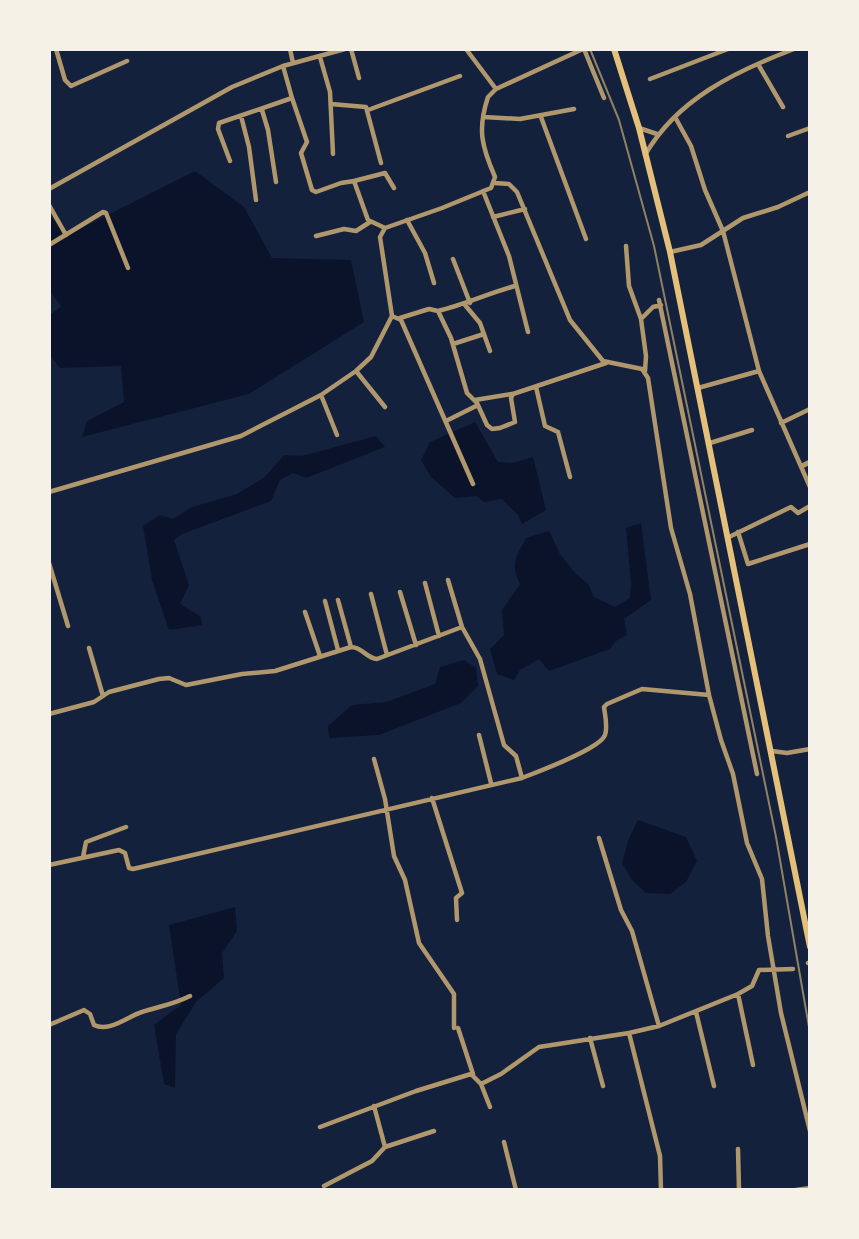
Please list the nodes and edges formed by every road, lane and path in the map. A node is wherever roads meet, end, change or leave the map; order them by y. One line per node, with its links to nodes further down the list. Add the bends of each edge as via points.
1 (290, 49): 14 (street)
2 (345, 49): 11 (street)
3 (351, 49): 18 (street)
4 (466, 49): 20 (street)
5 (584, 49): 6 (street); 20 (street); 22 (street)
6 (592, 49)
7 (614, 49): 32 (main road)
8 (728, 49): 19 (street)
9 (794, 49): 15 (street)
10 (57, 50): 13 (street, via 71,86)
11 (330, 51): 12 (street)
12 (320, 57): 14 (street); 23 (street)
13 (127, 61)
14 (293, 63): 16 (street)
15 (758, 64): 24 (street); 31 (street, via 707,89)
16 (283, 66): 21 (street); 44 (street, via 232,87)
17 (460, 76): 27 (street)
18 (359, 78)
19 (650, 79)
20 (496, 89): 29 (street, via 488,97)
21 (292, 98): 26 (street); 40 (street, via 307,142 301,153 312,190)
22 (604, 98)
23 (331, 104): 27 (street, via 362,105); 36 (street)
24 (783, 107)
25 (574, 109): 30 (street)
26 (262, 110): 28 (street); 41 (street)
27 (368, 110): 39 (street)
28 (241, 116): 38 (street, via 218,125); 47 (street)
29 (484, 117): 30 (street); 42 (street, via 483,150)
30 (541, 117): 57 (street)
31 (675, 117): 34 (street); 54 (street)
32 (639, 128): 34 (street); 37 (main road)
33 (810, 128): 35 (street)
34 (657, 134): 37 (street)
35 (788, 136)
36 (333, 154)
37 (645, 155): 60 (main road)
38 (230, 160)
39 (381, 163)
40 (354, 181): 43 (street, via 385,173); 52 (street)
41 (275, 182)
42 (495, 183): 45 (street); 49 (street, via 513,187)
43 (394, 188)
44 (49, 189)
45 (484, 191): 50 (street); 51 (street)
46 (810, 192): 54 (street, via 743,218)
47 (256, 201)
48 (49, 205): 55 (street)
49 (525, 209): 50 (street); 74 (street, via 570,320)
50 (493, 217): 64 (street)
51 (407, 220): 53 (street); 63 (street, via 425,253)
52 (370, 222): 53 (street); 56 (street, via 356,231)
53 (385, 228): 67 (street, via 380,237)
54 (723, 231): 60 (street, via 701,245); 77 (street)
55 (66, 235): 58 (street); 62 (street, via 106,213)
56 (316, 236)
57 (586, 239)
58 (49, 246)
59 (626, 246): 69 (street, via 629,286)
60 (670, 252): 79 (main road)
61 (453, 259): 65 (street)
62 (128, 268)
63 (434, 283)
64 (515, 286): 65 (street); 70 (street)
65 (468, 304): 66 (street); 71 (street)
66 (438, 311): 68 (street, via 429,309); 72 (street)
67 (392, 316): 68 (street); 75 (street, via 371,357)
68 (400, 318): 85 (street)
69 (640, 319): 76 (street); 126 (street, via 660,302)
70 (528, 332)
71 (484, 334): 72 (street); 73 (street)
72 (453, 344): 82 (street, via 467,393)
73 (490, 351)
74 (606, 363): 76 (street); 78 (street)
75 (356, 371): 81 (street); 83 (street)
76 (645, 371): 119 (street, via 671,528 690,594)
77 (759, 371): 79 (street); 86 (street)
78 (536, 387): 80 (street); 92 (street, via 545,426 558,432)
79 (698, 388): 89 (main road)
80 (513, 394): 82 (street); 82 (street, via 516,419 500,428 490,428)
81 (321, 395): 88 (street); 95 (street, via 241,436)
82 (476, 402): 85 (street)
83 (385, 407)
84 (810, 409): 86 (street)
85 (446, 421): 93 (street)
86 (781, 423): 91 (street)
87 (752, 430): 89 (street)
88 (337, 435)
89 (710, 443): 98 (main road)
90 (810, 462): 91 (street)
91 (803, 466): 94 (street)
92 (570, 477)
93 (473, 484)
94 (810, 487)
95 (49, 492)
96 (810, 506): 97 (street, via 798,513 791,507)
97 (738, 532): 98 (street); 100 (street)
98 (729, 537): 101 (main road)
99 (810, 544): 100 (street, via 750,564)
100 (743, 550): 101 (street)
101 (732, 555): 124 (main road)
102 (49, 562): 110 (street)
103 (448, 580): 111 (street)
104 (425, 583): 112 (street)
105 (400, 592): 113 (street)
106 (371, 594): 117 (street)
107 (338, 600): 114 (street)
108 (325, 601): 116 (street)
109 (305, 612): 118 (street)
110 (68, 626)
111 (462, 627): 112 (street); 127 (street, via 477,652 504,745 516,756)
112 (439, 636): 113 (street)
113 (416, 645): 117 (street)
114 (351, 647): 116 (street); 117 (street, via 374,659)
115 (89, 648): 120 (street)
116 (338, 650): 118 (street)
117 (387, 655)
118 (320, 656): 120 (street, via 275,671 186,685 165,678)
119 (709, 695): 127 (street, via 642,689 607,704 602,739); 137 (street, via 733,774 747,843 762,879)
120 (103, 696): 121 (street)
121 (49, 714)
122 (479, 735): 128 (street)
123 (810, 749): 124 (street)
124 (772, 751): 136 (main road)
125 (374, 759): 130 (street)
126 (757, 774)
127 (522, 778): 128 (street)
128 (491, 783): 129 (street)
129 (432, 798): 130 (street); 135 (street, via 462,892 456,898)
130 (386, 811): 133 (street, via 133,869 121,850); 147 (street, via 419,943 454,994 456,1028)
131 (126, 827): 133 (street, via 87,841)
132 (599, 838): 143 (street)
133 (83, 858): 134 (street)
134 (49, 865)
135 (457, 920)
136 (810, 947)
137 (775, 969): 138 (street); 139 (street, via 759,971 752,986); 155 (street)
138 (793, 969)
139 (737, 994): 141 (street); 146 (street)
140 (190, 996): 142 (street, via 99,1028 84,1010)
141 (696, 1012): 143 (street); 150 (street)
142 (49, 1025)
143 (659, 1026): 144 (street)
144 (629, 1033): 145 (street); 162 (street, via 660,1156)
145 (590, 1038): 148 (street, via 539,1047); 149 (street)
146 (753, 1065)
147 (474, 1075): 148 (street); 151 (street)
148 (481, 1084): 152 (street)
149 (603, 1086)
150 (714, 1086)
151 (374, 1107): 153 (street); 157 (street)
152 (490, 1107)
153 (320, 1128)
154 (434, 1131): 157 (street)
155 (810, 1131)
156 (504, 1142): 161 (street)
157 (385, 1147): 159 (street, via 372,1161)
158 (738, 1149): 163 (street)
159 (324, 1186)
160 (810, 1188): 164 (street)
161 (516, 1190)
162 (661, 1190)
163 (738, 1190)
164 (796, 1190)

